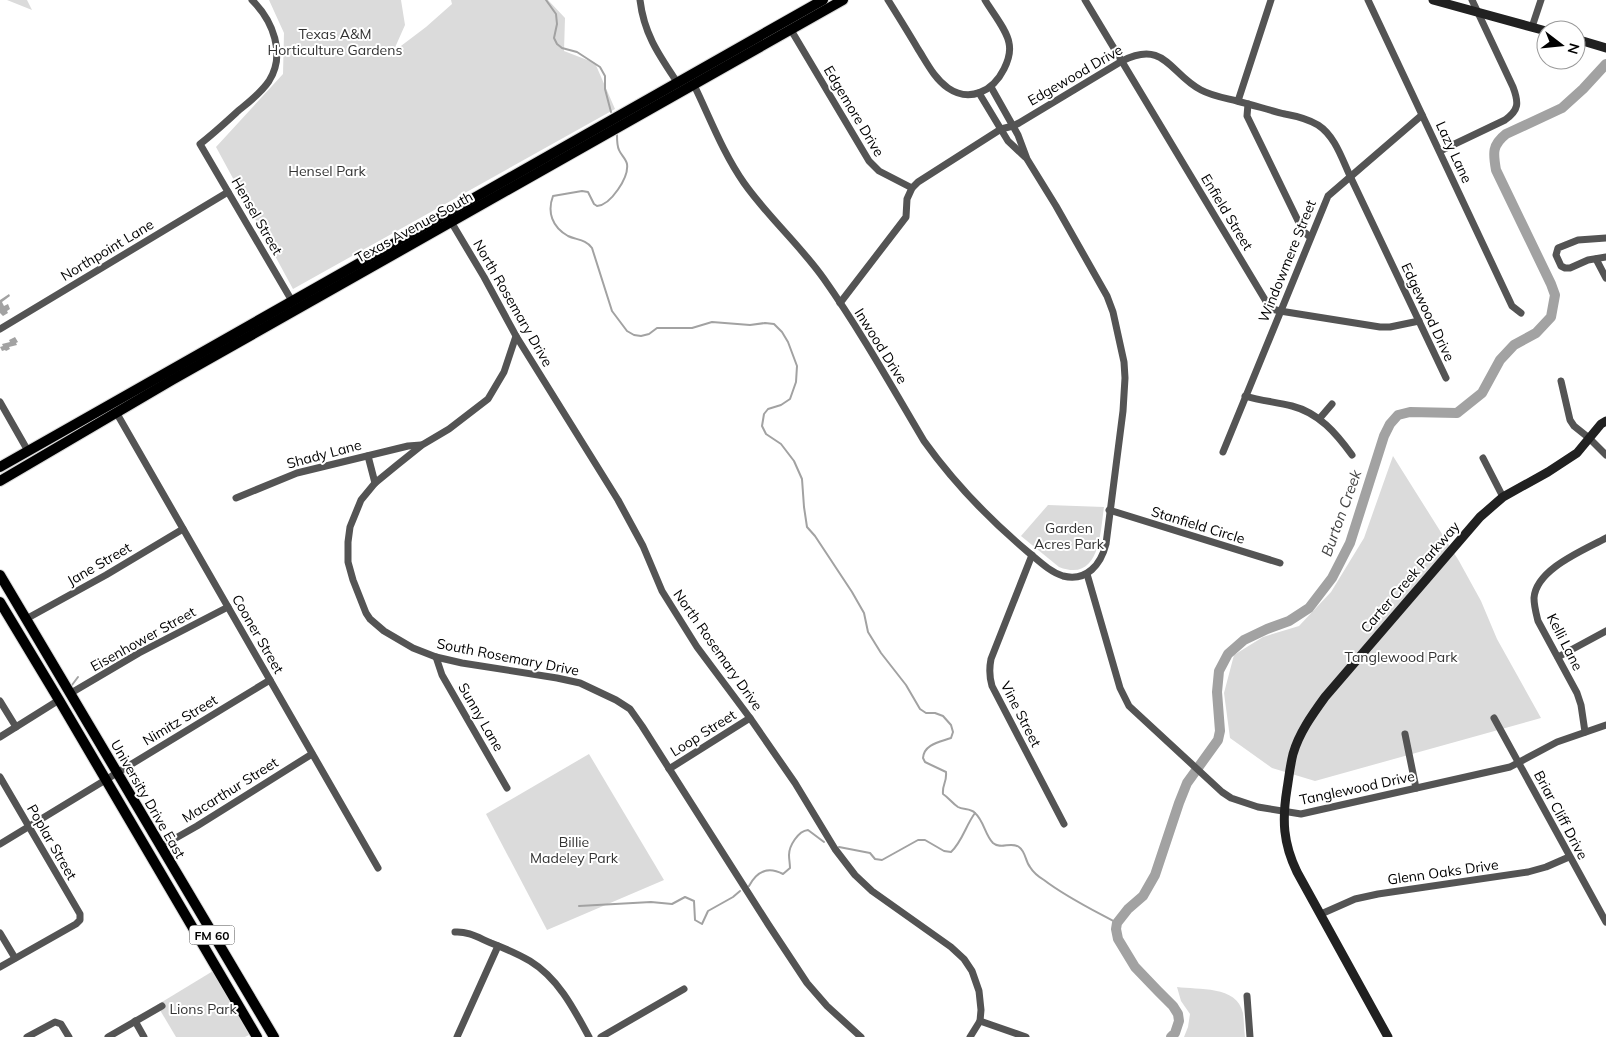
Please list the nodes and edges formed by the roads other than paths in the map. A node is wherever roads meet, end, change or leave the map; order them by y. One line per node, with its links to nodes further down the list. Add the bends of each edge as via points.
1 (252, 0): 36 (street, Hensel Street, via 267,18 275,36 274,70 258,94 200,144)
2 (640, 0): 22 (street, via 652,42)
3 (823, 0): 17 (main road, Texas Avenue South)
4 (843, 0): 16 (main road, Texas Avenue South)
5 (888, 0): 24 (street, via 941,83 960,94)
6 (985, 0): 21 (street, via 1010,45 1008,60)
7 (1085, 0): 20 (street, Enfield Street)
8 (1271, 0): 26 (street)
9 (1368, 0): 28 (street, Lazy Lane)
10 (1433, 0): 13 (street)
11 (1472, 0): 13 (street)
12 (1541, 0): 14 (street)
13 (1478, 12): 14 (street); 32 (street, via 1514,87 1517,107 1505,120)
14 (1532, 27): 15 (street)
15 (1536, 28)
16 (791, 30): 23 (main road, Texas Avenue South); 35 (street, Edgemore Drive, via 869,161 879,171)
17 (751, 40): 22 (main road, Texas Avenue South); 23 (main road, via 742,52 694,79)
18 (1586, 42): 19 (street)
19 (1606, 48)
20 (1122, 61): 26 (street, Edgewood Drive, via 1132,56 1153,54 1170,63 1200,90); 30 (street, Edgewood Drive); 45 (street, Enfield Street, via 1267,303)
21 (999, 78): 24 (street); 25 (street)
22 (677, 82): 29 (main road, via 673,91 631,115); 37 (main road, Texas Avenue South)
23 (694, 85): 29 (main road, Texas Avenue South); 44 (street, Inwood Drive, via 718,138 744,183 800,247)
24 (985, 90): 25 (street); 31 (street)
25 (997, 98): 30 (street)
26 (1238, 101): 27 (street, Edgewood Drive)
27 (1248, 104): 34 (street, Edgewood Drive, via 1300,117 1319,126 1331,139); 38 (street, via 1247,116 1302,231)
28 (1422, 115): 32 (street, Lazy Lane); 34 (street, Windowmere Street)
29 (622, 126): 37 (main road, Texas Avenue South)
30 (1013, 126): 31 (street, Edgewood Drive); 33 (street)
31 (1001, 129): 33 (street); 35 (street, Edgewood Drive)
32 (1440, 151): 46 (street, Lazy Lane, via 1512,306)
33 (1026, 160): 72 (street, via 1098,278 1113,312 1125,378)
34 (1350, 176): 38 (street, Windowmere Street, via 1328,196); 47 (street, Edgewood Drive)
35 (912, 188): 44 (street, via 906,217)
36 (228, 192): 43 (street, Hensel Street); 48 (street, Northpoint Lane)
37 (449, 218): 43 (main road, Texas Avenue South); 49 (street, North Rosemary Drive); 50 (main road, Texas Avenue South)
38 (1310, 237): 45 (street, Windowmere Street)
39 (1606, 238): 41 (street, via 1578,240 1556,251 1561,266 1565,268)
40 (1606, 257): 41 (street)
41 (1596, 259): 42 (street)
42 (1606, 278)
43 (292, 301): 50 (main road, via 288,309 245,333); 61 (main road, Texas Avenue South)
44 (840, 302): 75 (street, Inwood Drive, via 937,460 979,508)
45 (1280, 312): 47 (street, via 1380,327); 53 (street, Windowmere Street)
46 (1521, 312)
47 (1419, 320): 51 (street, Edgewood Drive)
48 (0, 329)
49 (516, 336): 60 (street, South Rosemary Drive, via 504,372 488,399); 89 (street, North Rosemary Drive, via 618,500 662,591 697,647)
50 (242, 341): 56 (main road, Texas Avenue South)
51 (1446, 378)
52 (1561, 381): 59 (street, via 1570,420)
53 (1246, 396): 57 (street, via 1300,408); 62 (street, Windowmere Street)
54 (0, 402): 61 (street)
55 (1332, 404): 57 (street)
56 (116, 412): 68 (main road, Texas Avenue South); 73 (street, Cooner Street)
57 (1320, 418): 63 (street)
58 (1606, 421): 59 (street, Carter Creek Parkway)
59 (1589, 438): 64 (street); 70 (street, Carter Creek Parkway, via 1564,462)
60 (422, 445): 65 (street, Shady Lane); 69 (street, South Rosemary Drive)
61 (28, 451): 67 (main road, Texas Avenue South)
62 (1223, 452)
63 (1352, 455)
64 (1606, 455)
65 (368, 456): 69 (street); 71 (street, Shady Lane, via 297,472)
66 (1483, 458): 70 (street)
67 (0, 467)
68 (0, 481)
69 (375, 483): 83 (street, South Rosemary Drive, via 360,500 350,527 347,552 353,580 366,613 377,626 392,637)
70 (1503, 497): 104 (street, Carter Creek Parkway, via 1480,517 1310,716 1293,753)
71 (236, 498)
72 (1109, 510): 76 (street, Stanfield Circle); 77 (street, via 1102,558)
73 (183, 529): 80 (street, Cooner Street); 81 (street, Jane Street)
74 (1606, 538): 84 (street, Kelli Lane, via 1557,565 1538,585 1534,609)
75 (1032, 555): 77 (street, Inwood Drive, via 1064,576); 105 (street, Vine Street, via 991,659 989,676)
76 (1280, 564)
77 (1087, 574): 104 (street, Tanglewood Drive, via 1123,697 1129,706 1222,792 1258,807)
78 (0, 575): 81 (main road, University Drive East / FM 60)
79 (0, 602): 87 (main road, University Drive East / FM 60)
80 (228, 607): 85 (street, Cooner Street); 86 (street, Eisenhower Street)
81 (26, 619): 86 (main road, University Drive East / FM 60)
82 (1606, 631): 84 (street)
83 (436, 657): 98 (street, South Rosemary Drive, via 568,680 602,692 630,710); 102 (street, Sunny Lane, via 442,675)
84 (1558, 657): 93 (street, Kelli Lane, via 1577,693)
85 (270, 680): 96 (street, Cooner Street); 99 (street, Nimitz Street)
86 (71, 693): 99 (main road, University Drive East / FM 60)
87 (59, 700): 92 (street); 101 (main road, University Drive East / FM 60)
88 (0, 701): 92 (street)
89 (750, 718): 98 (street, Loop Street); 128 (street, North Rosemary Drive, via 855,875 964,959 979,991)
90 (1494, 718): 97 (street, Briar Cliff Drive)
91 (1606, 725): 93 (street, Tanglewood Drive)
92 (16, 727): 95 (street)
93 (1585, 732): 97 (street, Tanglewood Drive)
94 (1405, 734): 103 (street)
95 (0, 737)
96 (312, 754): 108 (street, Macarthur Street); 111 (street, Cooner Street)
97 (1518, 762): 103 (street, Tanglewood Drive, via 1510,767); 109 (street, Briar Cliff Drive)
98 (669, 769): 138 (street, South Rosemary Drive, via 807,983)
99 (117, 773): 101 (street, Nimitz Street); 108 (main road, University Drive East / FM 60)
100 (0, 777): 106 (street, Poplar Street)
101 (106, 780): 106 (street, Nimitz Street); 110 (main road, University Drive East / FM 60)
102 (508, 788)
103 (1416, 788): 104 (street, Tanglewood Drive, via 1301,814)
104 (1284, 812): 114 (street, Carter Creek Parkway, via 1291,860)
105 (1064, 824)
106 (28, 827): 107 (street, Nimitz Street); 120 (street, Poplar Street, via 80,914 80,920)
107 (0, 844)
108 (160, 847): 112 (main road, University Drive East / FM 60)
109 (1569, 857): 114 (street, Glenn Oaks Drive, via 1528,872 1355,899); 115 (street, Briar Cliff Drive)
110 (155, 863): 112 (main road, via 165,866 175,880); 113 (main road, University Drive East / FM 60)
111 (378, 868)
112 (180, 879): 116 (main road, University Drive East / FM 60)
113 (179, 905): 116 (main road, via 188,905 197,920); 123 (main road, University Drive East / FM 60)
114 (1321, 914): 142 (street, Carter Creek Parkway)
115 (1606, 922)
116 (208, 927): 126 (main road, University Drive East / FM 60)
117 (455, 932): 119 (street, via 464,931)
118 (0, 933): 120 (street)
119 (498, 946): 135 (street); 136 (street, via 532,962 548,976 575,1010)
120 (15, 958): 121 (street)
121 (0, 967)
122 (684, 989): 137 (street)
123 (230, 991): 126 (main road, via 240,996 248,1006); 133 (main road, University Drive East / FM 60)
124 (1247, 996): 141 (street)
125 (162, 1006): 127 (street)
126 (255, 1007): 134 (main road, University Drive East / FM 60)
127 (135, 1021): 131 (street); 132 (street)
128 (980, 1021): 139 (street); 140 (street)
129 (27, 1037): 130 (street, via 58,1022)
130 (69, 1037)
131 (108, 1037)
132 (144, 1037)
133 (257, 1037)
134 (274, 1037)
135 (457, 1037)
136 (589, 1037)
137 (601, 1037)
138 (861, 1037)
139 (970, 1037)
140 (1026, 1037)
141 (1250, 1037)
142 (1388, 1037)

